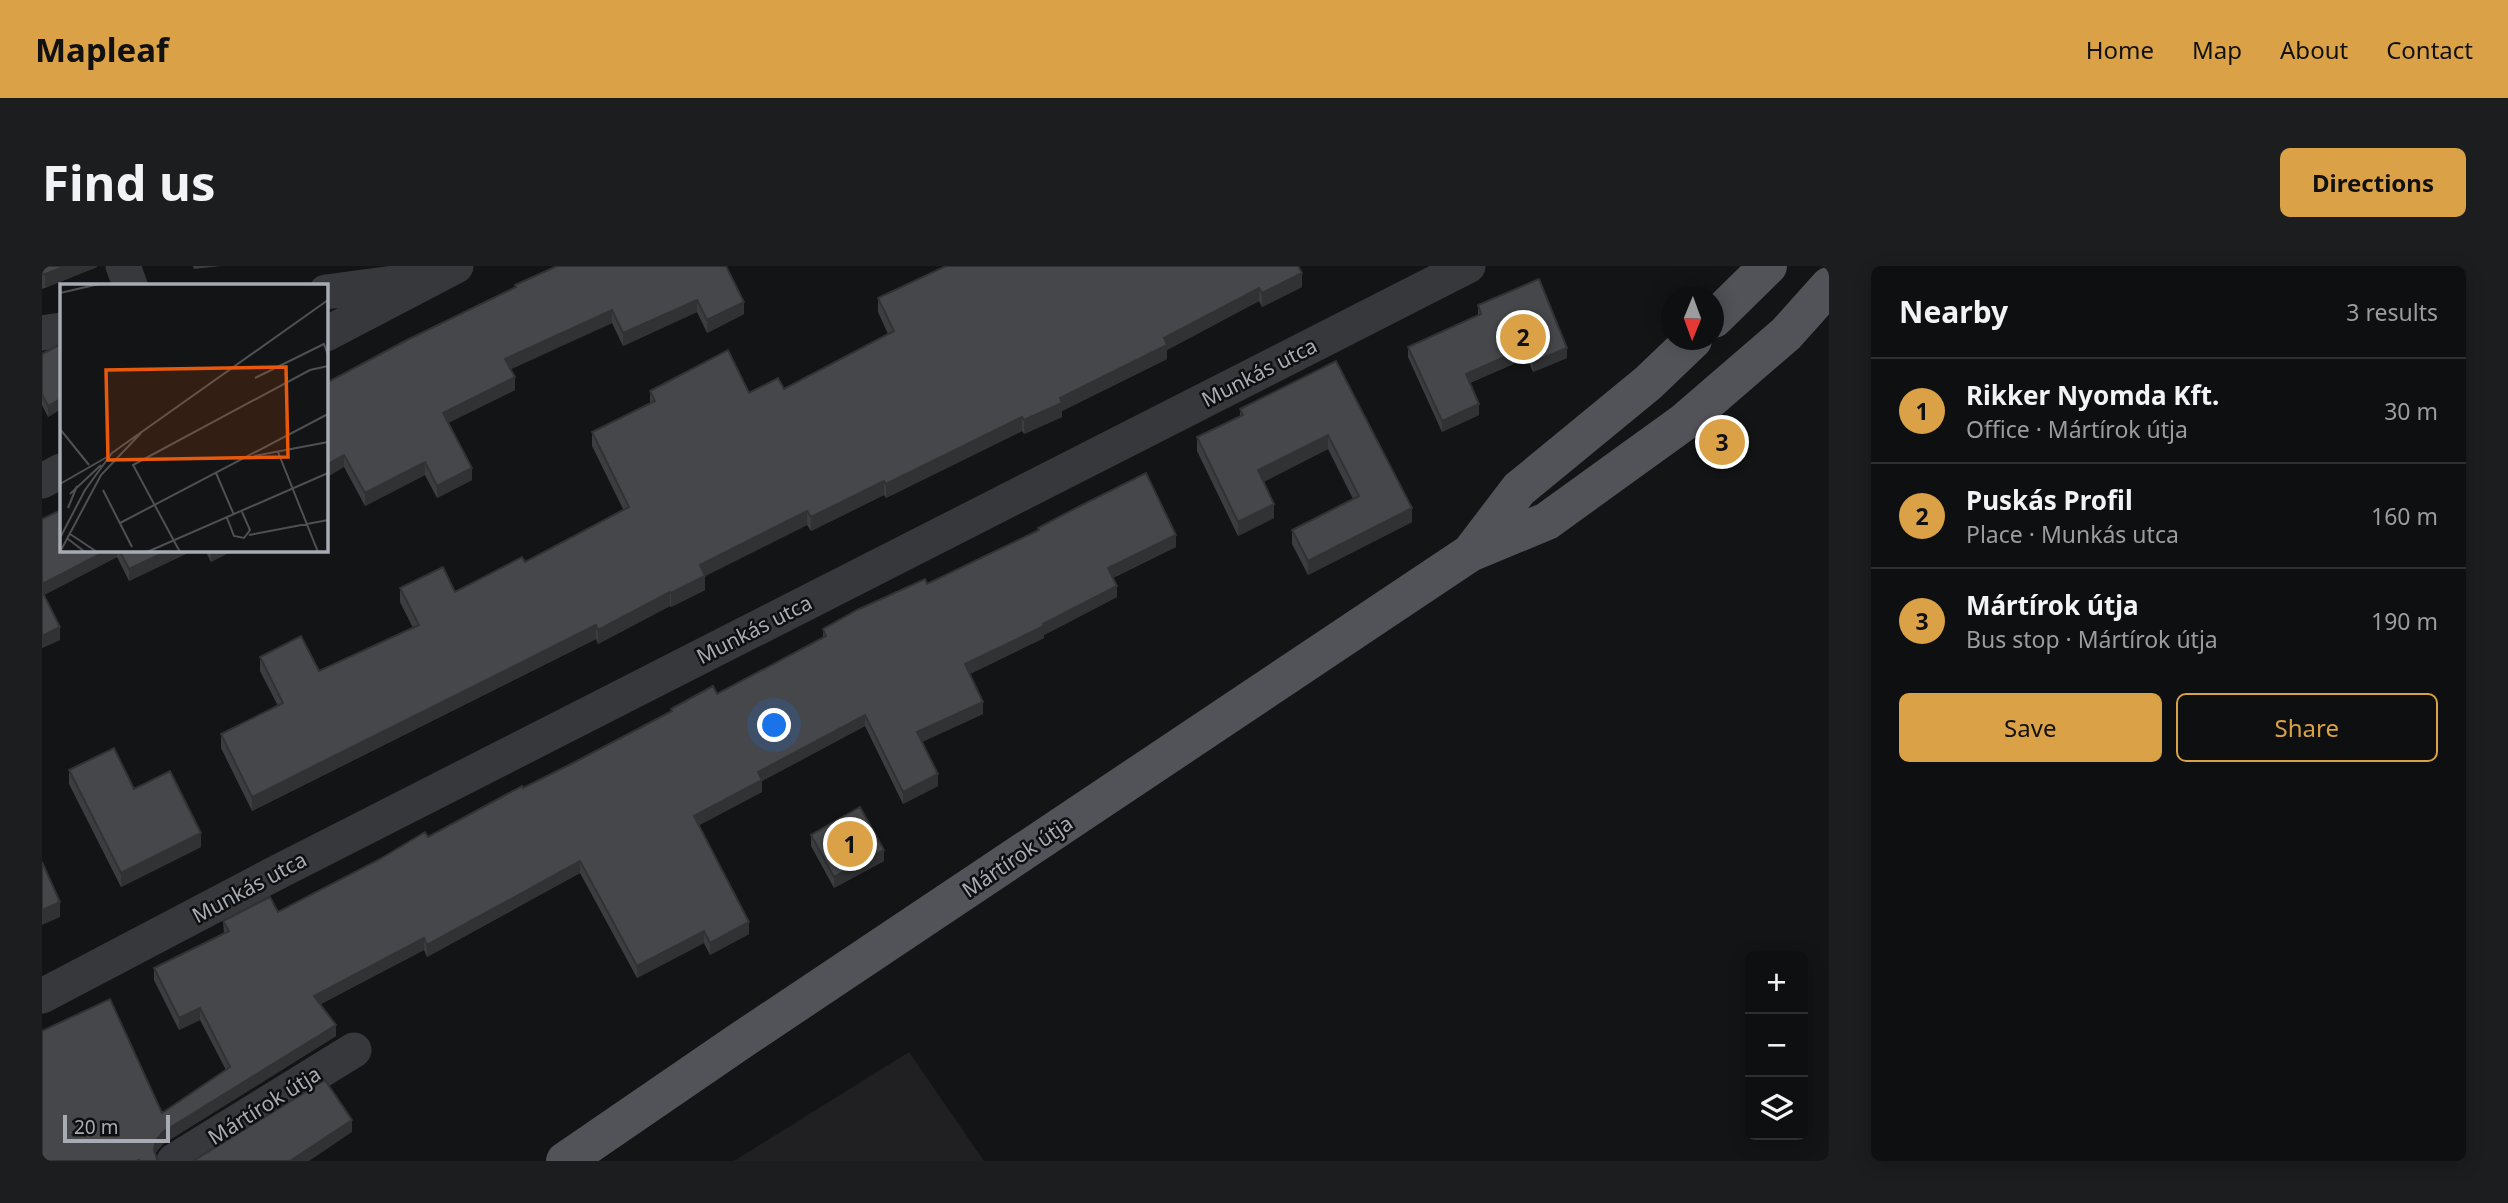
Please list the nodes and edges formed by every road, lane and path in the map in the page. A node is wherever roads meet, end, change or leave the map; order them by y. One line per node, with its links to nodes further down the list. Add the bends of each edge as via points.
1 (123, 266): 5 (street)
2 (1468, 266): 16 (street, Munkás utca)
3 (1768, 266): 8 (main road)
4 (445, 272): 6 (street); 10 (street)
5 (131, 284)
6 (327, 292)
7 (1823, 297): 15 (main road, Mártírok útja, via 1673,430 1547,521)
8 (1724, 308)
9 (60, 330): 11 (street)
10 (327, 333)
11 (42, 334)
12 (1682, 350): 15 (main road, Mártírok útja, via 1519,489)
13 (60, 472): 14 (street)
14 (42, 481)
15 (1470, 553): 19 (main road, Mártírok útja)
16 (42, 996)
17 (354, 1050): 18 (street, Mártírok útja)
18 (174, 1161)
19 (565, 1161)

